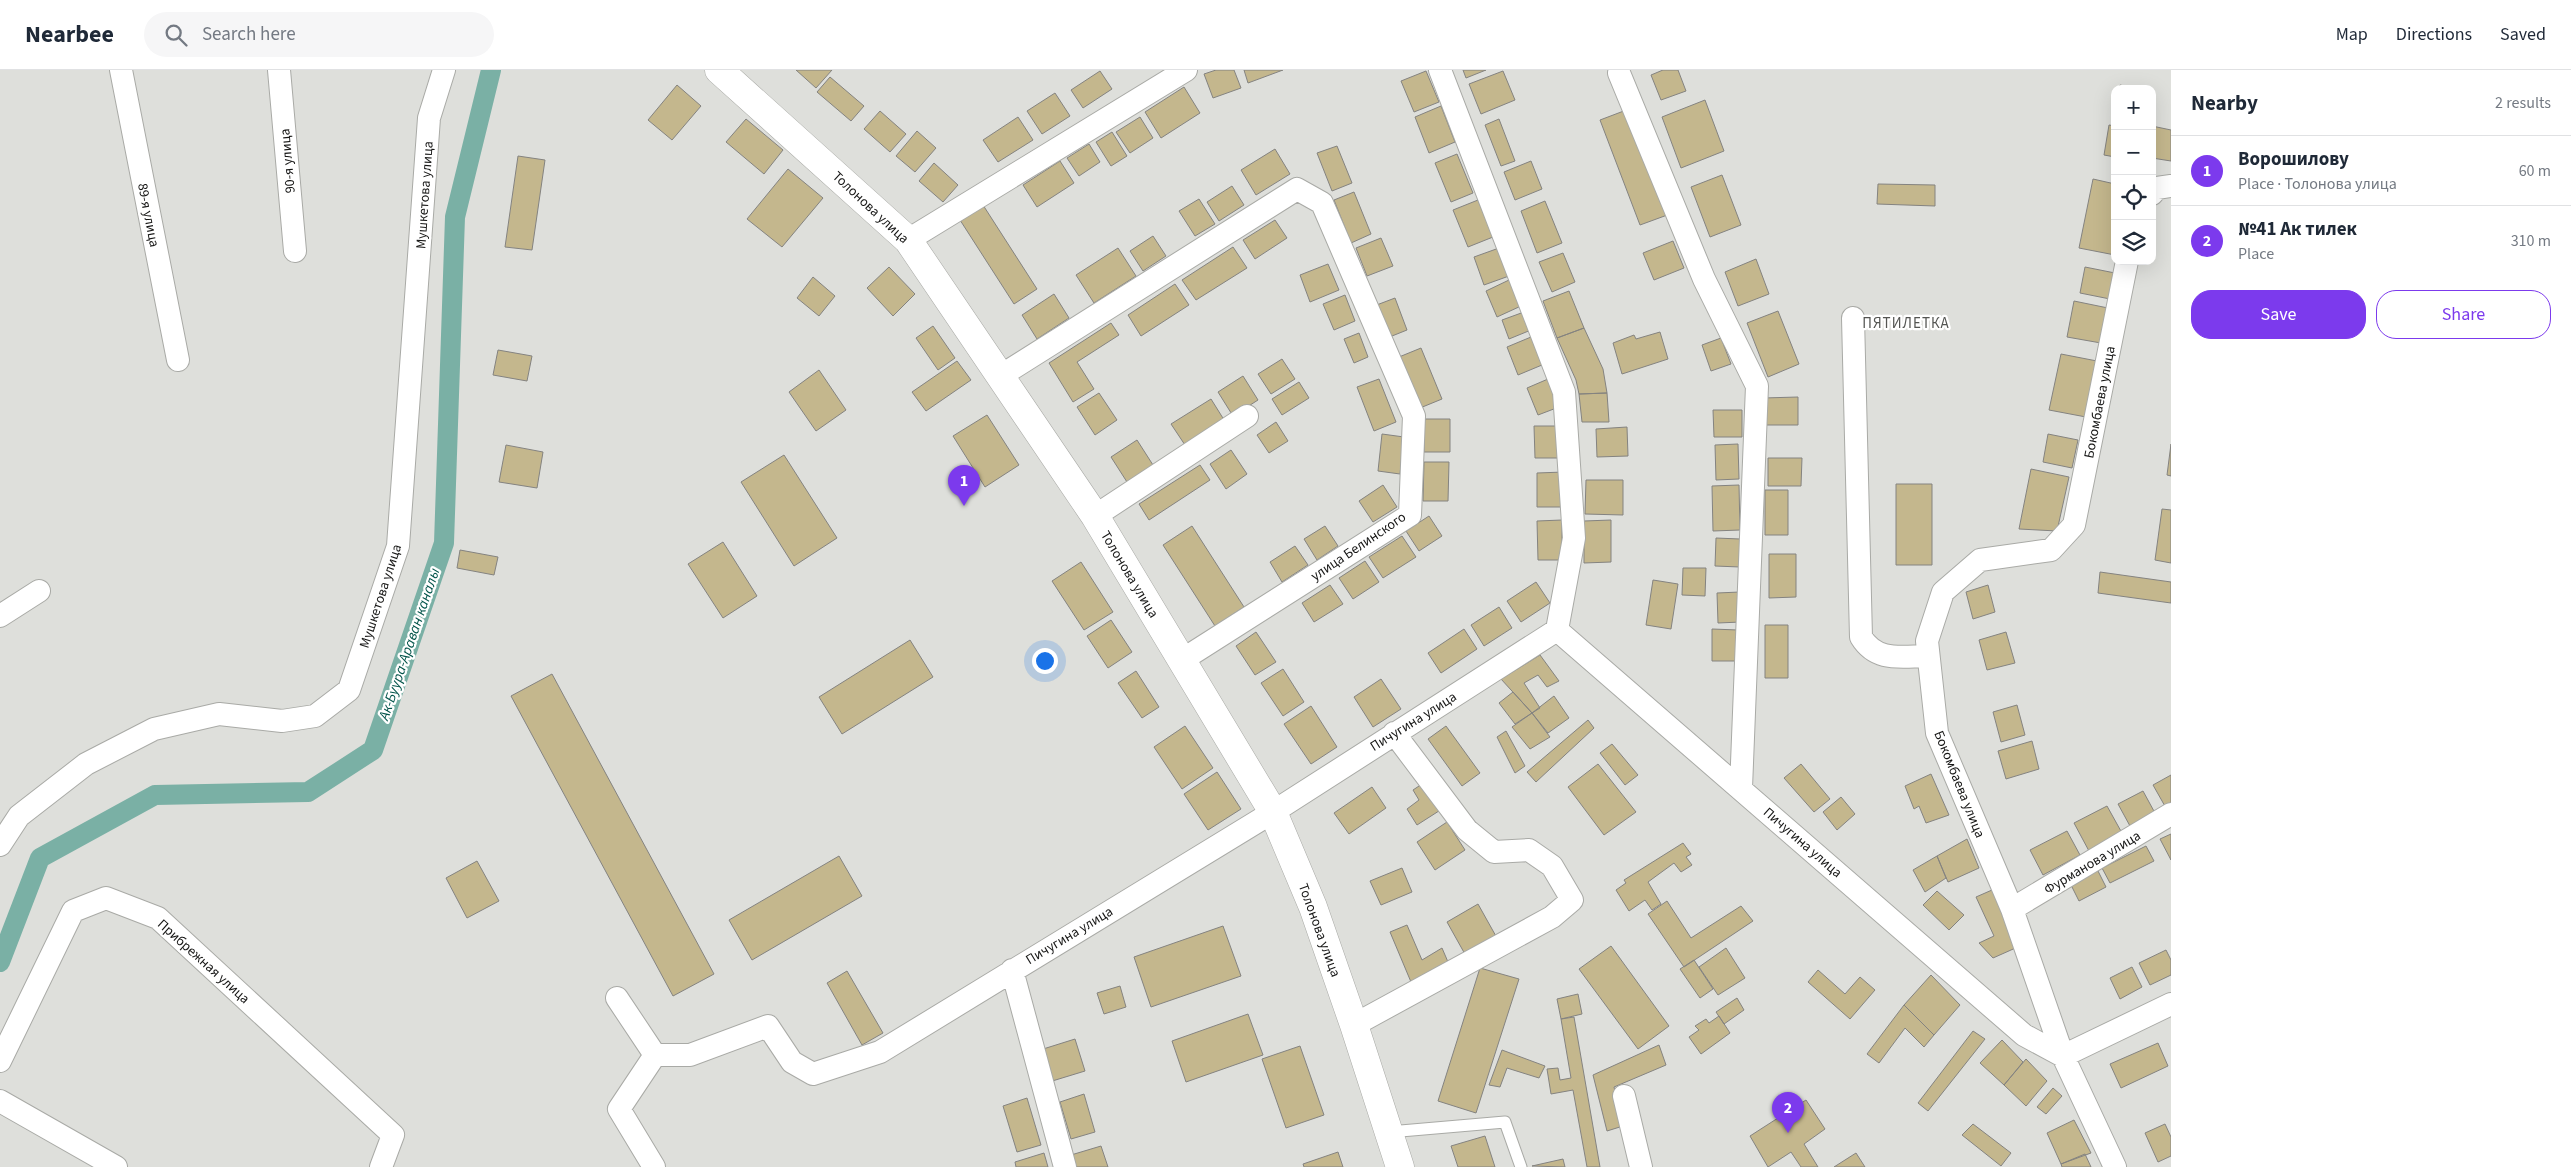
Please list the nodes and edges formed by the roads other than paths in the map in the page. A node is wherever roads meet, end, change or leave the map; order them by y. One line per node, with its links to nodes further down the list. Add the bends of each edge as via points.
1 (121, 70): 14 (street, 89-я улица)
2 (279, 70): 11 (street, 90-я улица)
3 (444, 70): 27 (street, Мушкетова улица, via 429,118 398,546 349,690 315,716 282,721 219,714 154,729 86,764 19,816)
4 (719, 70): 10 (main road, Толонова улица)
5 (1183, 70): 10 (street)
6 (1440, 70): 20 (street, via 1564,392 1574,538)
7 (1618, 73): 24 (street, via 1704,279 1757,386)
8 (2171, 186): 9 (street)
9 (2156, 190)
10 (908, 240): 15 (main road, Толонова улица)
11 (294, 251)
12 (2126, 265): 21 (street, Бокомбаева улица, via 2074,524 2051,550 1980,560 1943,592 1927,641)
13 (1853, 318): 21 (street, via 1862,637 1868,648 1881,656)
14 (178, 360)
15 (1002, 375): 17 (main road, Толонова улица); 22 (street, улица Белинского, via 1297,189 1322,203 1414,416 1410,515)
16 (1248, 416): 17 (street)
17 (1095, 516): 22 (main road, Толонова улица)
18 (39, 591): 19 (street)
19 (0, 616)
20 (1557, 630): 23 (street, Пичугина улица); 24 (street, Пичугина улица)
21 (1928, 656): 28 (street, Бокомбаева улица, via 1937,733)
22 (1182, 660): 25 (main road, Толонова улица)
23 (1394, 733): 25 (street, Пичугина улица); 32 (street, via 1467,830 1494,852 1529,850 1552,866 1572,900 1552,917)
24 (1741, 788): 34 (street, Пичугина улица, via 2024,1035)
25 (1273, 812): 29 (street, Пичугина улица); 32 (main road, Толонова улица, via 1313,907)
26 (2171, 814): 28 (street, Фурманова улица)
27 (0, 845)
28 (2012, 909): 34 (street, Бокомбаева улица)
29 (1012, 970): 33 (street, Пичугина улица, via 880,1052 813,1074 792,1062 768,1026 690,1055); 42 (street)
30 (616, 998): 33 (street)
31 (2171, 1004): 34 (street)
32 (1354, 1025): 38 (main road, Толонова улица)
33 (655, 1055): 41 (street, via 619,1109)
34 (2063, 1056): 46 (street, Бокомбаева улица)
35 (0, 1061): 40 (street, Прибрежная улица, via 73,911 106,898 158,918 393,1135)
36 (1624, 1096): 45 (street)
37 (0, 1101): 39 (street)
38 (1389, 1132): 43 (main road, Толонова улица); 44 (lane, via 1505,1122)
39 (116, 1167)
40 (381, 1167)
41 (654, 1167)
42 (1065, 1167)
43 (1400, 1167)
44 (1521, 1167)
45 (1641, 1167)
46 (2115, 1167)

